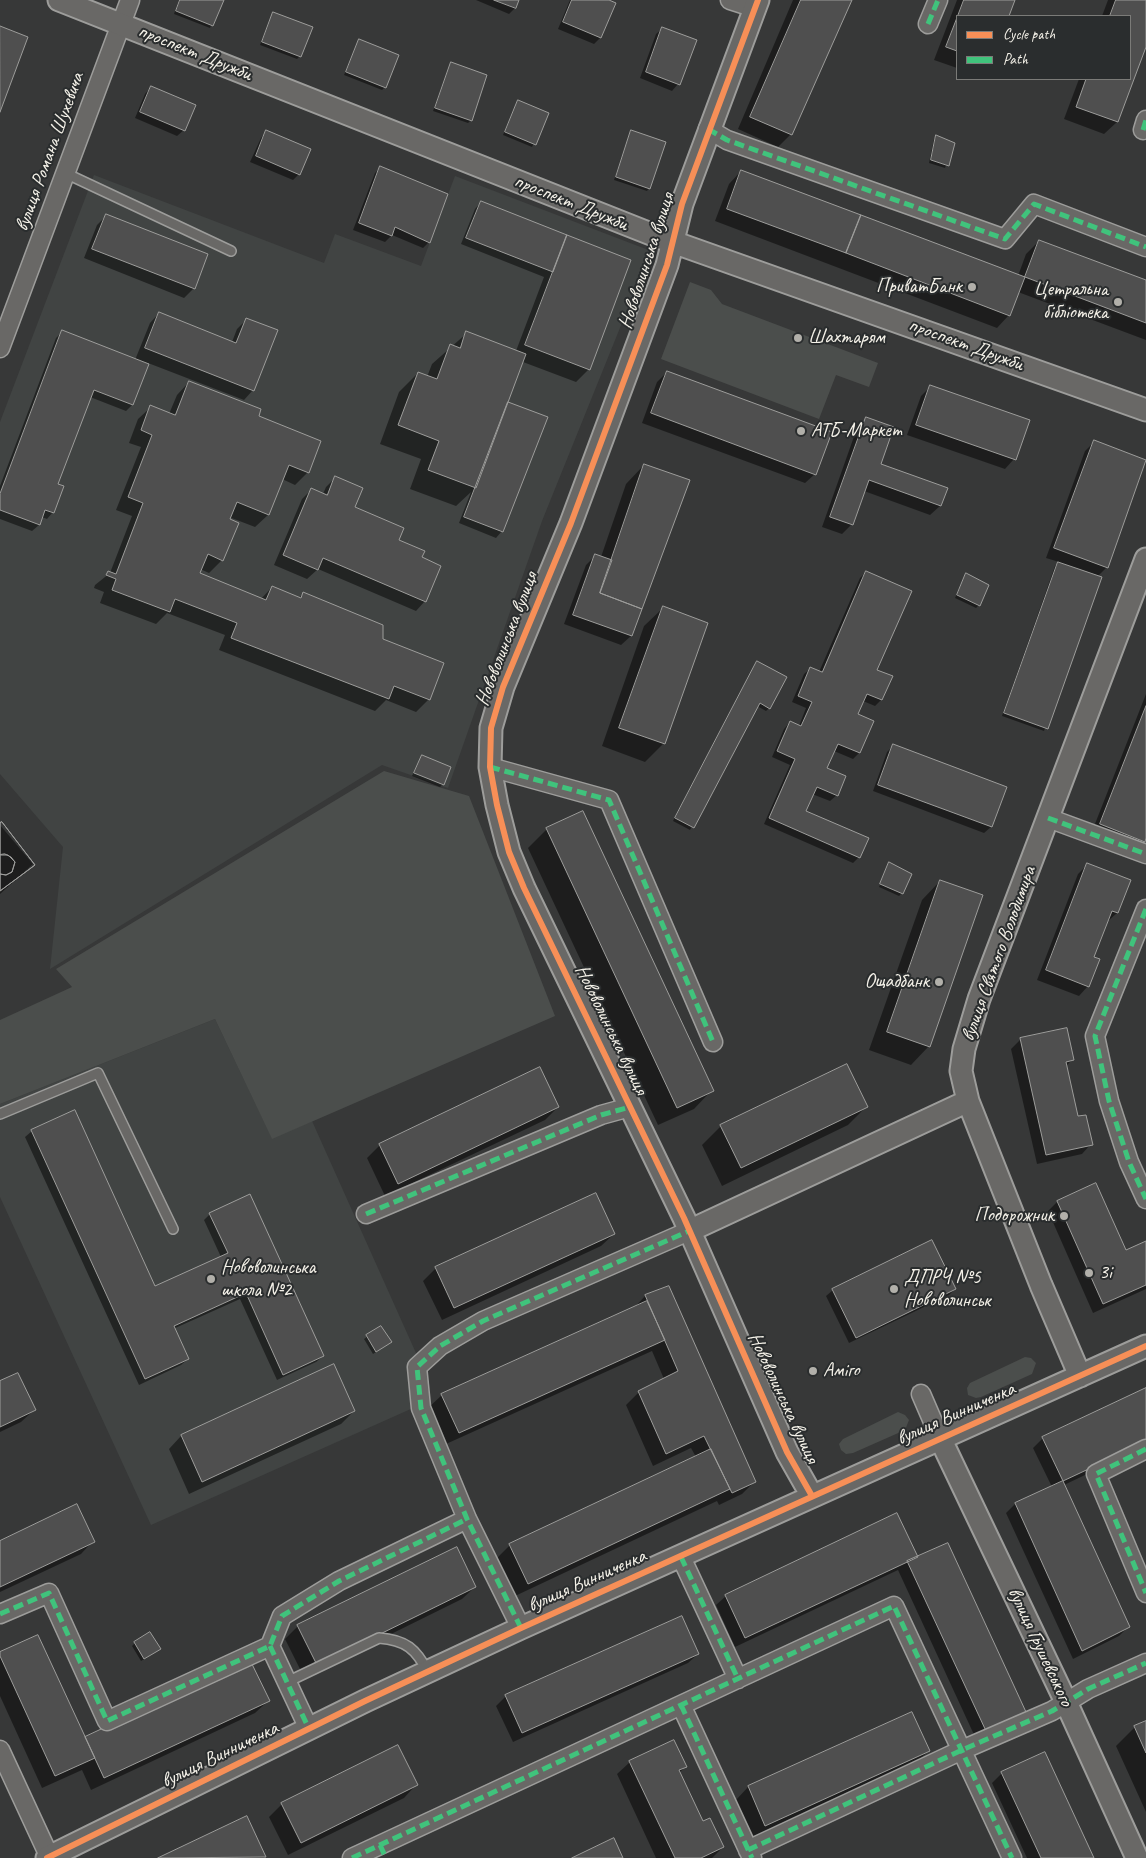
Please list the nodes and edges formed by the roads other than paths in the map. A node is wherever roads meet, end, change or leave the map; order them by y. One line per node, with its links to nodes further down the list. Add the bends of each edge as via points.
1 (59, 0): 6 (street, проспект Дружби)
2 (130, 0): 6 (street, вулиця Романа Шухевича)
3 (730, 0): 5 (street)
4 (938, 0): 7 (street)
5 (756, 4): 8 (street, Нововолинська вулиця)
6 (120, 24): 9 (street, вулиця Романа Шухевича); 10 (street, проспект Дружби)
7 (928, 24)
8 (708, 129): 10 (street, Нововолинська вулиця, via 682,204); 11 (street, via 727,140 1005,239 1034,204)
9 (65, 173): 12 (lane); 13 (street, вулиця Романа Шухевича)
10 (673, 242): 14 (street, проспект Дружби); 16 (street, Нововолинська вулиця, via 571,523 503,687 491,728)
11 (1146, 247)
12 (231, 251)
13 (0, 348)
14 (1146, 410)
15 (1146, 559): 17 (street, вулиця Святого Володимира)
16 (490, 767): 20 (street, via 609,800); 22 (street, Нововолинська вулиця, via 512,861)
17 (1048, 818): 18 (street); 21 (street, вулиця Святого Володимира, via 979,999 964,1049 961,1071)
18 (1146, 854)
19 (1146, 909): 24 (street, via 1095,1036 1109,1101 1129,1162)
20 (713, 1042)
21 (968, 1101): 27 (street); 29 (street, вулиця Святого Володимира)
22 (630, 1107): 25 (street, via 601,1115); 27 (street, Нововолинська вулиця)
23 (0, 1114): 26 (lane, via 98,1073)
24 (1146, 1199)
25 (366, 1214)
26 (173, 1229)
27 (689, 1231): 33 (street, Нововолинська вулиця, via 787,1452); 34 (street, via 483,1321 440,1346 417,1367 421,1408)
28 (1146, 1346): 29 (street, вулиця Винниченка)
29 (1080, 1376): 31 (street, вулиця Винниченка)
30 (922, 1394): 31 (street)
31 (940, 1438): 33 (street, вулиця Винниченка); 44 (street, вулиця Грушевського)
32 (1146, 1449): 36 (street, via 1096,1474)
33 (812, 1496): 35 (street, вулиця Винниченка)
34 (467, 1519): 38 (street); 39 (street, via 339,1581 282,1616)
35 (681, 1557): 38 (street, вулиця Винниченка); 42 (street)
36 (1146, 1593)
37 (0, 1614): 39 (street, via 48,1593 107,1721)
38 (521, 1628): 41 (street, вулиця Винниченка)
39 (270, 1646): 43 (street)
40 (1146, 1663): 44 (street)
41 (428, 1672): 43 (lane, via 418,1654 394,1640 379,1638); 46 (street, вулиця Винниченка)
42 (738, 1679): 45 (street); 48 (street, via 894,1606)
43 (287, 1682): 46 (street)
44 (1066, 1702): 48 (street); 54 (street, вулиця Грушевського)
45 (680, 1705): 49 (street); 50 (street)
46 (309, 1729): 51 (street, вулиця Винниченка)
47 (0, 1750): 51 (street)
48 (962, 1750): 50 (street); 53 (street)
49 (383, 1852): 52 (street)
50 (750, 1854)
51 (48, 1858)
52 (352, 1858)
53 (1012, 1858)
54 (1137, 1858)

